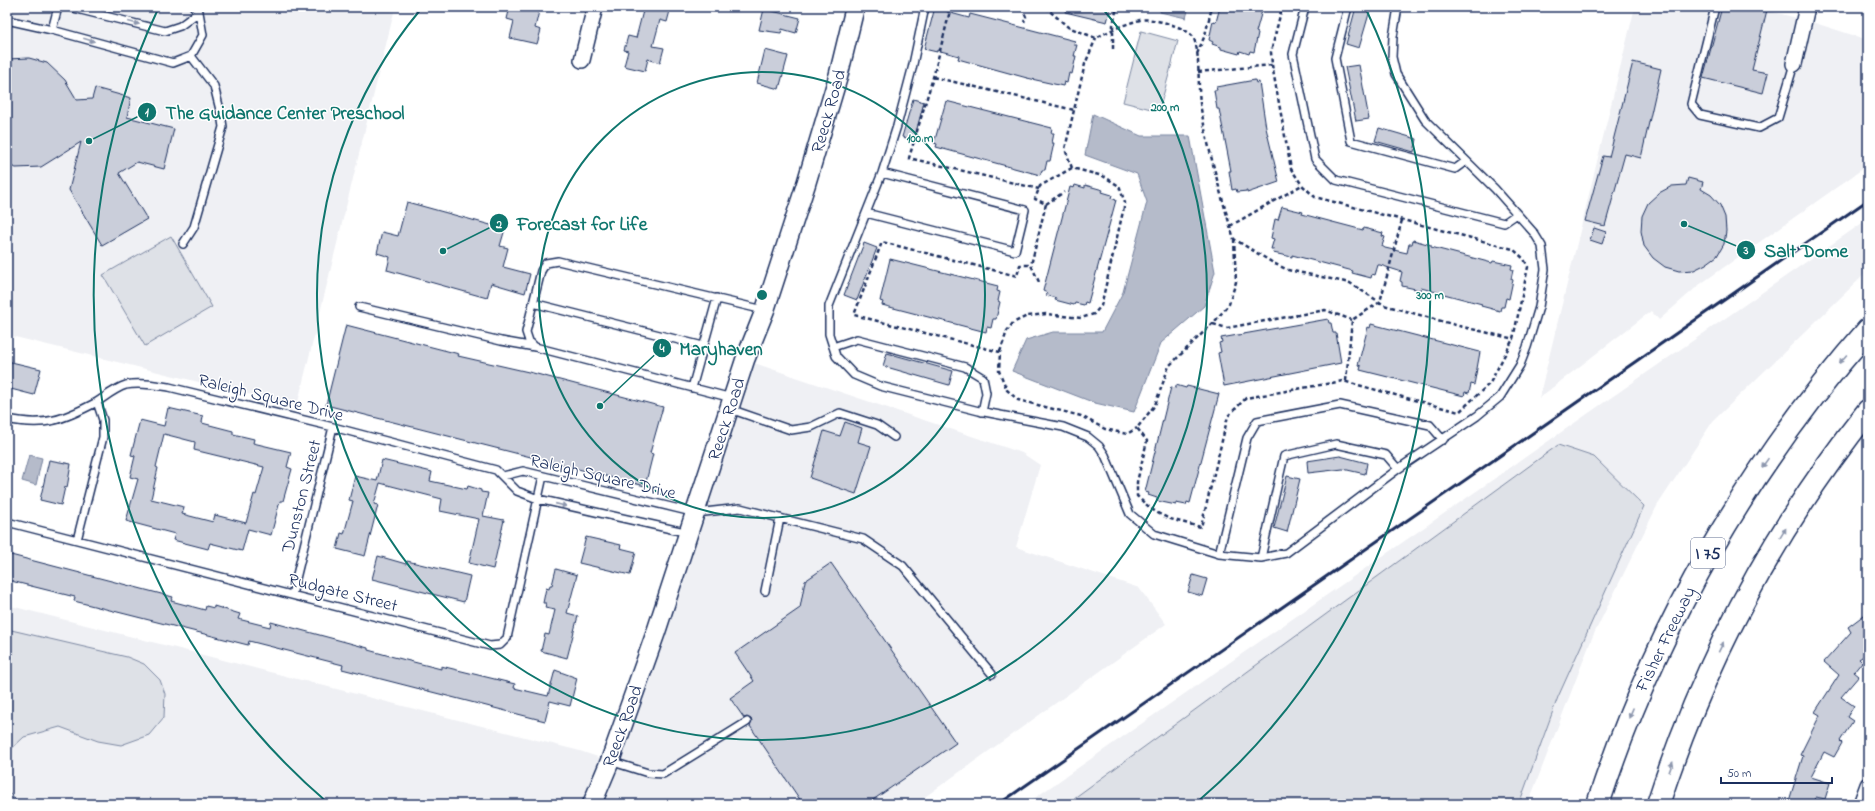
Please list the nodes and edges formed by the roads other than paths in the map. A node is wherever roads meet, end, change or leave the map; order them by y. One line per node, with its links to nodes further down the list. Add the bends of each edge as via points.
1 (58, 7): 13 (lane)
2 (69, 7): 11 (lane, one-way to 11, via 165,31 180,26)
3 (595, 7): 15 (street)
4 (855, 7): 25 (street, Reeck Road, via 819,143)
5 (925, 7): 18 (lane, via 910,76)
6 (1305, 7): 20 (lane, via 1293,54 1315,159 1336,180 1504,223)
7 (1348, 7): 17 (lane, via 1335,58 1351,141 1455,169)
8 (1398, 7): 17 (lane, via 1392,57 1396,74 1424,120)
9 (1715, 7): 16 (lane, via 1691,104 1700,115 1759,128 1778,118)
10 (1807, 7): 16 (street)
11 (197, 10): 14 (lane, via 203,35)
12 (7, 20): 13 (lane)
13 (52, 30): 14 (lane, one-way to 14, via 173,63)
14 (191, 56): 21 (lane, via 214,86 223,127 194,227)
15 (582, 60)
16 (1794, 64)
17 (1466, 161): 20 (lane)
18 (882, 173): 19 (lane); 19 (lane, via 1025,210 1015,251)
19 (866, 213): 29 (lane, via 830,306 829,334)
20 (1517, 214): 38 (lane, via 1542,246 1545,259 1539,307 1528,342 1520,365 1500,397)
21 (183, 244)
22 (717, 298): 23 (lane, via 558,261 546,263); 25 (lane); 27 (lane)
23 (533, 303): 27 (lane); 28 (lane, via 526,332 528,341)
24 (359, 307): 28 (lane)
25 (765, 310): 32 (street, Reeck Road)
26 (1868, 330): 57 (highway, Fisher Freeway / I 75, one-way to 57, via 1792,424 1748,487 1701,566 1646,675)
27 (703, 346): 30 (lane)
28 (535, 347): 30 (lane)
29 (833, 347): 34 (lane, via 836,356 854,375 880,386); 34 (lane, via 857,340 965,367 984,378 986,393)
30 (692, 388): 32 (lane)
31 (97, 402): 35 (lane, Raleigh Square Drive, via 48,422 34,423); 36 (lane, Raleigh Square Drive, via 126,385 151,385 169,387); 47 (lane, via 103,420 103,437)
32 (731, 404): 37 (lane, via 791,430 811,427 840,413 877,425); 43 (street, Reeck Road)
33 (1868, 411): 58 (highway, one-way to 33, via 1685,728 1756,578 1798,508)
34 (982, 412): 48 (lane, via 1063,427 1088,437 1105,455 1124,504 1138,523 1164,538)
35 (7, 419)
36 (334, 427): 40 (lane, Raleigh Square Drive, via 496,470); 51 (lane, Dunston Street)
37 (894, 437)
38 (1443, 440): 39 (lane); 48 (lane, via 1430,425 1340,405 1257,421 1247,438)
39 (1398, 468): 49 (lane, via 1286,553); 49 (lane, via 1386,456 1336,444 1284,456)
40 (503, 476): 41 (lane, Raleigh Square Drive, via 523,471); 42 (lane, Raleigh Square Drive, via 517,490)
41 (543, 476): 42 (lane, Rudgate Street); 43 (lane, Raleigh Square Drive)
42 (538, 499): 46 (lane, Raleigh Square Drive, one-way to 46); 51 (lane, Rudgate Street, via 507,638 500,645 490,646)
43 (696, 513): 44 (lane, via 740,508); 46 (street, Reeck Road)
44 (780, 518): 50 (lane); 52 (lane, via 863,539 903,566)
45 (7, 522): 47 (lane, Rudgate Street)
46 (689, 533): 54 (street, Reeck Road)
47 (77, 540): 51 (lane, Rudgate Street)
48 (1219, 554): 49 (lane)
49 (1261, 558)
50 (765, 591)
51 (292, 595)
52 (992, 674)
53 (747, 722): 54 (lane, via 664,774 648,773)
54 (610, 761): 56 (street, Reeck Road)
55 (1868, 785): 59 (street)
56 (592, 804)
57 (1598, 804)
58 (1658, 804)
59 (1861, 804)

